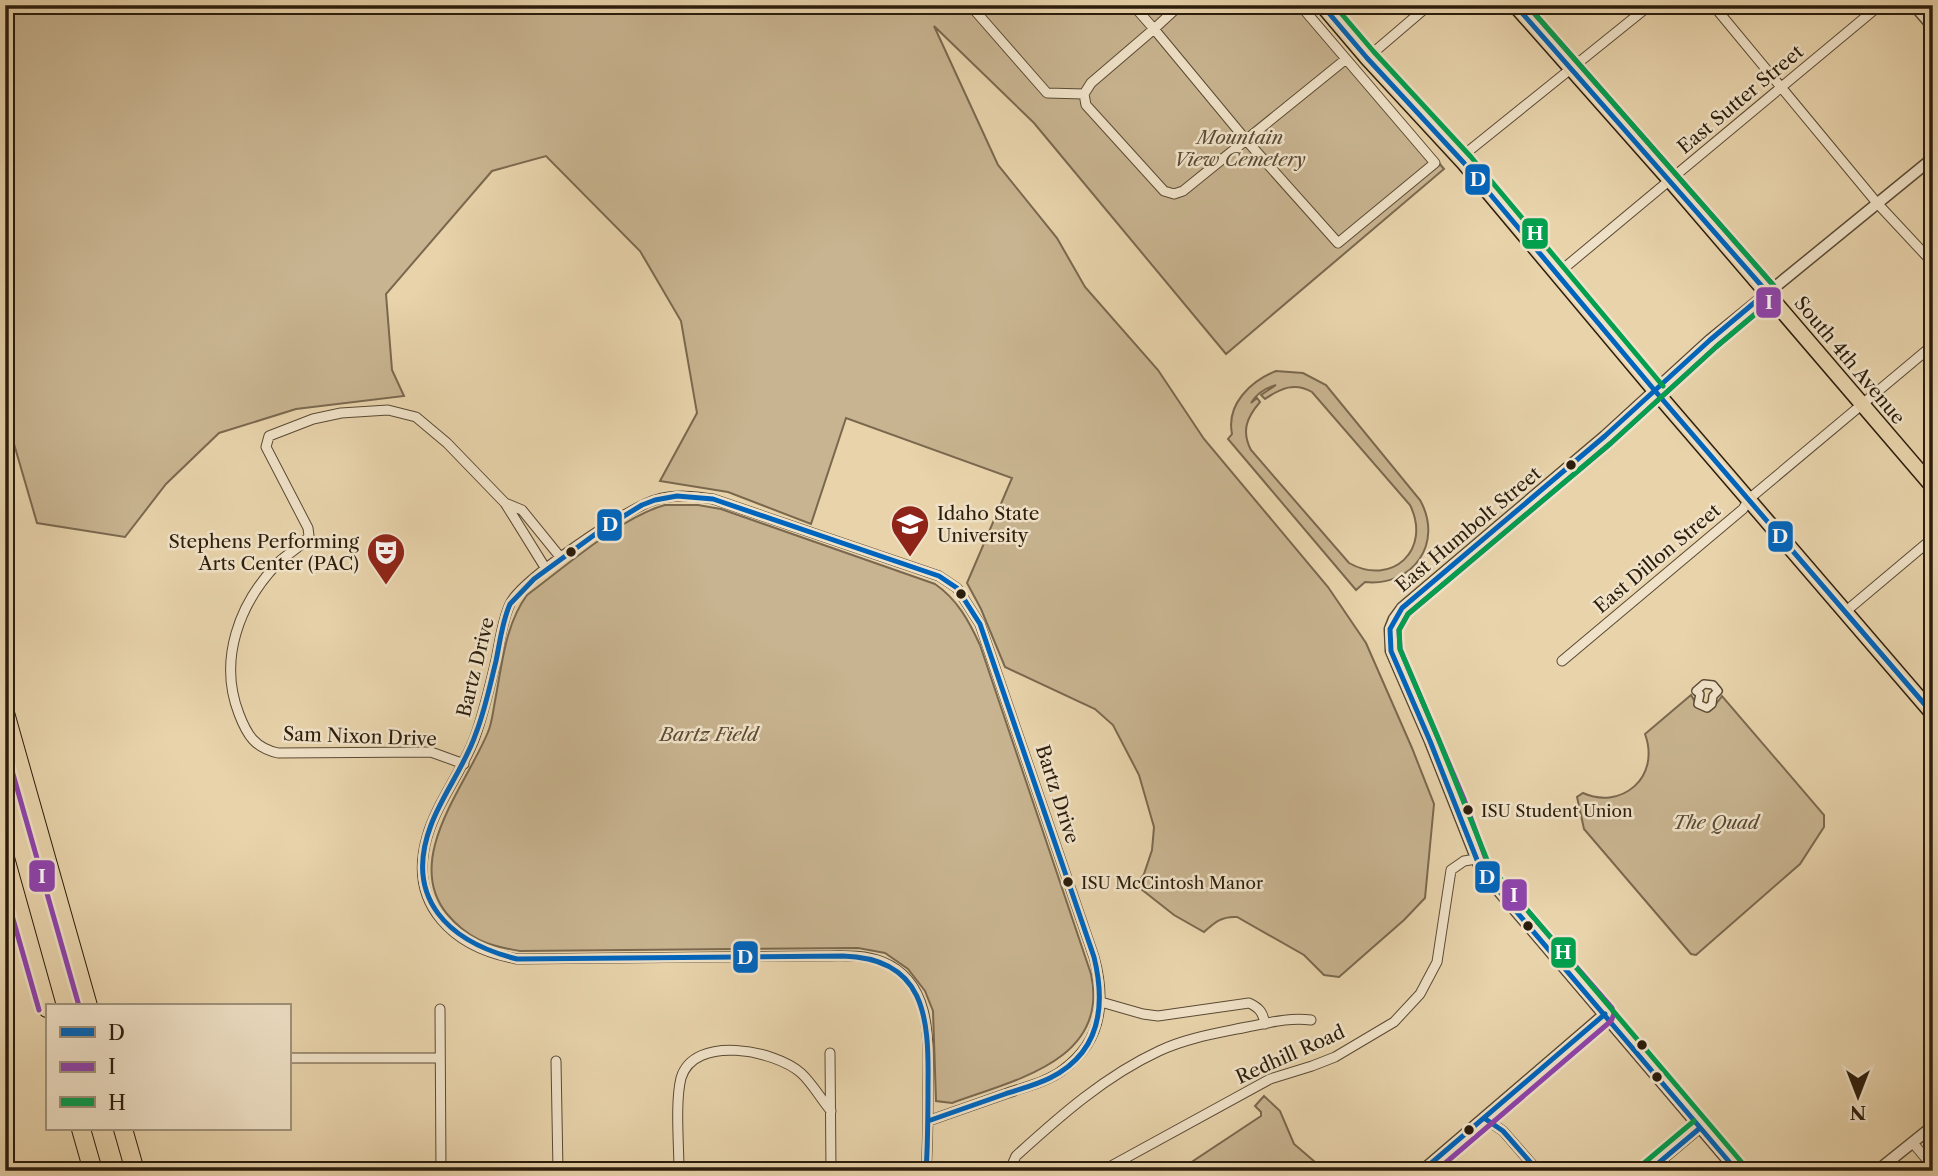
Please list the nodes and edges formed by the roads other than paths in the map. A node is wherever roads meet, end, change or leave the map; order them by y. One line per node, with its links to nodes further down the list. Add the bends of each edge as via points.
1 (970, 5): 18 (street, via 1047,93)
2 (1133, 5): 13 (street)
3 (1180, 5): 13 (street)
4 (1300, 5): 15 (street)
5 (1322, 5): 14 (main road)
6 (1429, 5): 14 (street)
7 (1516, 5): 16 (main road, South 4th Avenue)
8 (1650, 5): 16 (street)
9 (1713, 5): 17 (street)
10 (1880, 5): 17 (street, East Sutter Street)
11 (1914, 5): 12 (street)
12 (1933, 27)
13 (1154, 29): 18 (street); 19 (street)
14 (1367, 58): 20 (main road)
15 (1346, 60): 19 (street); 19 (street, via 1435,163 1338,243)
16 (1571, 69): 20 (street); 22 (main road, South 4th Avenue)
17 (1781, 87): 22 (street, East Sutter Street); 23 (street)
18 (1084, 94): 19 (street, via 1086,105 1164,191 1174,194)
19 (1246, 140)
20 (1460, 158): 25 (main road)
21 (1933, 158): 23 (street, East Humbolt Street)
22 (1670, 180): 25 (street, East Sutter Street); 26 (main road, South 4th Avenue)
23 (1877, 202): 24 (street); 26 (street, East Humbolt Street)
24 (1933, 263)
25 (1557, 274): 28 (main road)
26 (1767, 292): 28 (street, East Humbolt Street); 29 (main road, South 4th Avenue)
27 (1933, 345): 29 (street, East Dillon Street)
28 (1656, 392): 31 (main road); 42 (street, East Humbolt Street, via 1394,619 1389,636 1395,663 1441,765)
29 (1862, 404): 30 (main road, South 4th Avenue); 31 (street, East Dillon Street)
30 (1933, 487)
31 (1749, 499): 36 (main road); 37 (street, East Dillon Street)
32 (505, 503): 34 (street, Sam Nixon Drive, via 522,510); 35 (street, Sam Nixon Drive); 40 (street, Sam Nixon Drive, via 429,426 402,412 341,412 269,436 266,447 309,536 281,560 251,597 232,645 236,707 251,740 268,751 431,752)
33 (1933, 538): 36 (street)
34 (561, 558): 35 (street, Bartz Drive); 43 (street, Bartz Drive, via 641,506 691,496 736,505 939,576 957,588 980,624 1002,684 1094,957)
35 (546, 569): 40 (street, Bartz Drive, via 510,601 482,716)
36 (1845, 612): 39 (main road)
37 (1562, 662)
38 (5, 713): 45 (highway)
39 (1933, 714)
40 (464, 764): 56 (street, Bartz Drive, via 427,837 423,860 428,901 454,933 493,955 517,959 819,956 885,962 910,983 925,1012)
41 (5, 858): 44 (highway)
42 (1476, 859): 47 (street); 71 (street, Redhill Road, via 1451,870 1437,962 1420,993 1394,1022 1335,1056 1270,1079)
43 (1101, 1002): 49 (street, Redhill Road, via 1158,1016 1249,1003 1258,1007); 56 (street, Bartz Drive, via 1093,1033 1065,1069)
44 (46, 1004)
45 (87, 1004)
46 (440, 1009): 52 (street)
47 (1605, 1014): 55 (street); 58 (street)
48 (1311, 1020): 49 (street, Redhill Road)
49 (1265, 1024): 70 (street, Redhill Road, via 1191,1039 1108,1078 1016,1156)
50 (830, 1052): 54 (street)
51 (290, 1058): 52 (street)
52 (440, 1058): 65 (street)
53 (556, 1061): 66 (street)
54 (831, 1111): 67 (street, via 800,1072 788,1066 763,1054 733,1049 711,1052 692,1063 682,1076); 68 (street)
55 (1484, 1118): 72 (street); 73 (street, via 1503,1131)
56 (928, 1121): 69 (street, Bartz Drive)
57 (1933, 1126): 61 (street)
58 (1700, 1128): 74 (street); 75 (street)
59 (81, 1130): 63 (highway)
60 (123, 1130): 64 (highway)
61 (1913, 1143): 62 (street); 76 (street)
62 (1933, 1167)
63 (93, 1171)
64 (135, 1171)
65 (440, 1171)
66 (558, 1171)
67 (679, 1171)
68 (831, 1171)
69 (926, 1171)
70 (1012, 1171)
71 (1102, 1171)
72 (1422, 1171)
73 (1538, 1171)
74 (1649, 1171)
75 (1737, 1171)
76 (1877, 1171)

